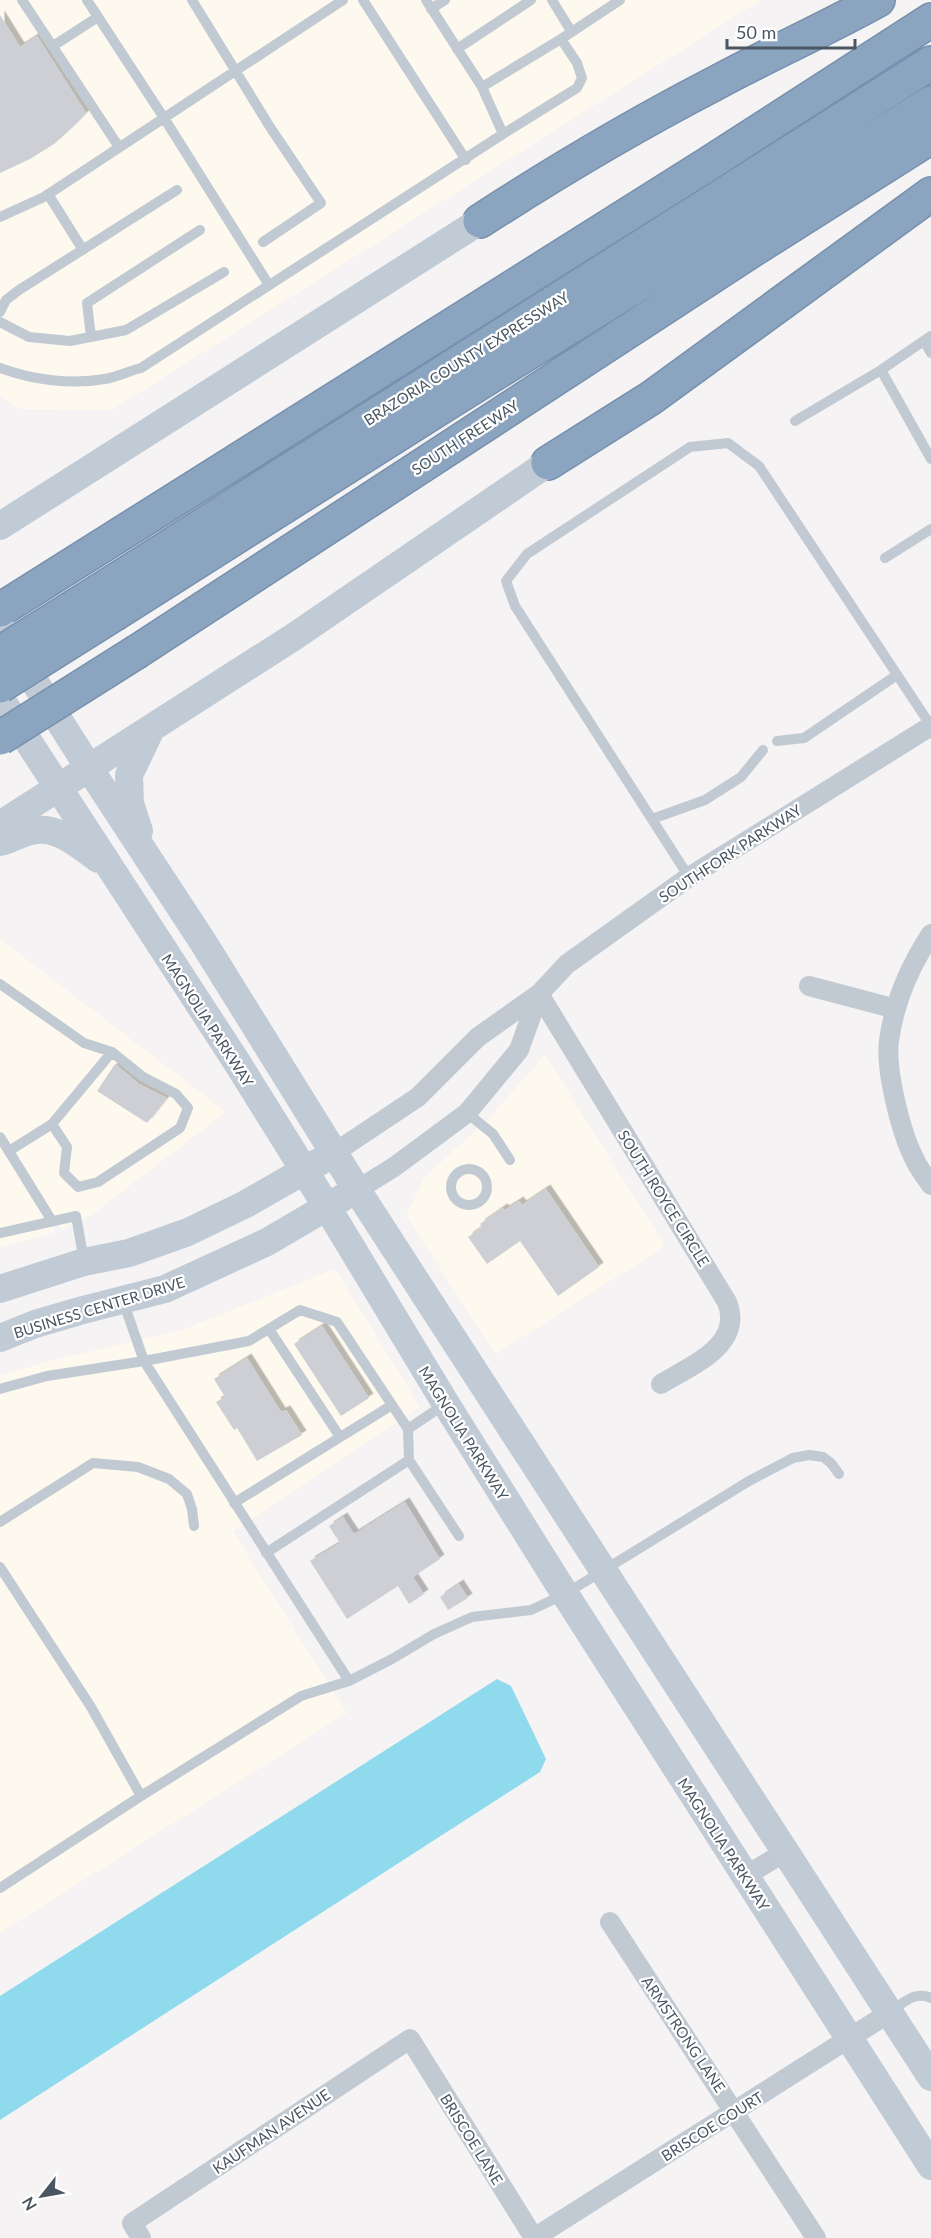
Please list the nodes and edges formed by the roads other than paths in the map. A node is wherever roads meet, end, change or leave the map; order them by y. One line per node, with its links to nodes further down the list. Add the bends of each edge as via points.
1 (22, 0): 16 (lane)
2 (87, 0): 12 (lane)
3 (192, 0): 19 (lane)
4 (343, 0): 19 (lane)
5 (363, 0): 26 (lane)
6 (445, 0): 11 (lane)
7 (531, 0): 17 (lane)
8 (552, 0): 14 (lane)
9 (620, 0): 14 (lane)
10 (878, 0): 31 (highway, via 711,85)
11 (429, 4): 17 (lane)
12 (98, 17): 16 (lane); 22 (lane)
13 (931, 20): 53 (highway)
14 (571, 31): 15 (lane)
15 (561, 39): 20 (lane); 23 (lane, via 582,78 577,88)
16 (52, 46): 25 (lane)
17 (458, 49): 20 (lane)
18 (931, 63): 52 (highway, BRAZORIA COUNTY EXPRESSWAY)
19 (236, 70): 22 (lane); 33 (lane, via 321,203)
20 (482, 87): 23 (lane)
21 (931, 103): 52 (highway, BRAZORIA COUNTY EXPRESSWAY, via 449,402)
22 (164, 118): 25 (lane); 36 (lane)
23 (503, 134): 26 (lane)
24 (931, 137): 61 (highway, SOUTH FREEWAY, bridge)
25 (119, 147): 28 (lane)
26 (466, 160): 36 (lane)
27 (177, 190): 34 (lane)
28 (48, 194): 30 (lane); 34 (lane)
29 (931, 194): 46 (highway, via 651,398)
30 (0, 218)
31 (480, 221): 47 (main road)
32 (200, 230): 39 (lane, via 87,303)
33 (263, 242)
34 (83, 250): 37 (lane, via 6,300)
35 (224, 273): 39 (lane, via 126,330)
36 (269, 285): 42 (lane, via 141,368 105,379 56,381)
37 (0, 312)
38 (0, 322): 39 (lane, via 29,337 70,341)
39 (92, 337)
40 (928, 339): 41 (lane); 43 (lane)
41 (931, 353)
42 (0, 368)
43 (881, 370): 44 (lane); 45 (lane)
44 (795, 421)
45 (931, 459)
46 (548, 464): 60 (main road, via 296,636)
47 (29, 508): 48 (main road); 49 (main road)
48 (0, 513)
49 (0, 526)
50 (931, 529): 51 (lane)
51 (885, 558)
52 (107, 602): 55 (highway, BRAZORIA COUNTY EXPRESSWAY, bridge); 57 (highway, BRAZORIA COUNTY EXPRESSWAY, bridge)
53 (0, 610)
54 (0, 627): 64 (main road)
55 (0, 653)
56 (897, 675): 59 (lane); 62 (lane, via 804,738); 66 (lane, via 759,466 728,442 690,447 527,554 506,581 515,606)
57 (0, 686)
58 (0, 698): 65 (main road, MAGNOLIA PARKWAY)
59 (931, 726): 71 (street, SOUTHFORK PARKWAY)
60 (152, 728): 64 (main road); 69 (main road, via 129,775 130,803)
61 (0, 738)
62 (777, 741)
63 (763, 750): 66 (lane, via 741,777 714,795)
64 (89, 768): 65 (main road); 69 (main road)
65 (57, 788): 67 (main road); 70 (main road, MAGNOLIA PARKWAY)
66 (652, 819): 71 (lane)
67 (0, 825)
68 (0, 842): 70 (main road, via 35,830 51,831 76,842)
69 (148, 859): 82 (main road)
70 (109, 868): 84 (main road, MAGNOLIA PARKWAY)
71 (689, 877): 75 (street, SOUTHFORK PARKWAY, via 567,964)
72 (931, 934): 76 (street, via 906,980)
73 (0, 984): 77 (lane, via 84,1043)
74 (809, 986): 76 (street)
75 (539, 994): 78 (street, SOUTHFORK PARKWAY, via 519,1050); 82 (street, SOUTHFORK PARKWAY, via 478,1037 418,1097); 96 (street, SOUTH ROYCE CIRCLE, via 732,1312 732,1327 725,1340)
76 (896, 1009): 85 (street, via 888,1044 893,1095 913,1157)
77 (112, 1052): 79 (lane); 79 (lane, via 143,1077 176,1094 188,1108 180,1128 98,1182 78,1187 64,1173 67,1147)
78 (467, 1113): 83 (lane, via 493,1134); 86 (street, SOUTHFORK PARKWAY)
79 (52, 1124): 81 (lane)
80 (0, 1137): 81 (lane)
81 (9, 1151): 88 (lane)
82 (334, 1153): 84 (main road); 86 (main road)
83 (510, 1160)
84 (304, 1171): 87 (main road, MAGNOLIA PARKWAY); 90 (main road, via 188,1232 129,1253)
85 (931, 1185)
86 (357, 1190): 87 (main road, BUSINESS CENTER DRIVE); 110 (main road)
87 (327, 1207): 92 (main road, BUSINESS CENTER DRIVE, via 205,1272 165,1289); 99 (main road, MAGNOLIA PARKWAY)
88 (52, 1221): 89 (lane); 90 (lane, via 76,1216)
89 (0, 1233)
90 (84, 1262): 91 (main road)
91 (0, 1289)
92 (123, 1300): 94 (main road, BUSINESS CENTER DRIVE, via 35,1324); 95 (lane)
93 (268, 1329): 95 (lane, via 249,1341); 98 (lane, via 300,1310 337,1322); 101 (lane)
94 (0, 1338)
95 (144, 1361): 97 (lane, via 47,1376); 104 (lane)
96 (662, 1384)
97 (0, 1389)
98 (392, 1404): 100 (lane); 101 (lane)
99 (446, 1404): 100 (lane); 111 (main road, MAGNOLIA PARKWAY)
100 (408, 1429): 102 (lane)
101 (340, 1437): 104 (lane)
102 (409, 1460): 107 (lane); 108 (lane)
103 (839, 1474): 110 (lane, via 823,1457 793,1458 749,1480)
104 (234, 1503): 108 (lane)
105 (0, 1522): 106 (lane, via 93,1463 138,1467 170,1479 187,1494)
106 (194, 1526)
107 (459, 1536)
108 (266, 1553): 112 (lane)
109 (0, 1567): 113 (lane, via 91,1707)
110 (604, 1569): 111 (lane); 114 (main road)
111 (565, 1594): 112 (lane, via 531,1610 472,1617); 115 (main road, MAGNOLIA PARKWAY)
112 (349, 1681): 113 (lane, via 301,1696)
113 (141, 1796): 116 (lane)
114 (785, 1852): 115 (street); 119 (main road)
115 (745, 1876): 121 (main road, MAGNOLIA PARKWAY)
116 (0, 1887)
117 (610, 1922): 123 (street, ARMSTRONG LANE)
118 (931, 1998): 119 (lane, via 914,1996)
119 (889, 2013): 121 (street, BRISCOE COURT); 122 (main road)
120 (410, 2039): 125 (street, KAUFMAN AVENUE); 126 (street, BRISCOE LANE)
121 (849, 2040): 123 (street, BRISCOE COURT); 124 (main road, MAGNOLIA PARKWAY)
122 (931, 2077)
123 (735, 2112): 126 (street, BRISCOE COURT); 127 (street, ARMSTRONG LANE)
124 (931, 2166)
125 (136, 2230)
126 (534, 2238)
127 (816, 2238)

